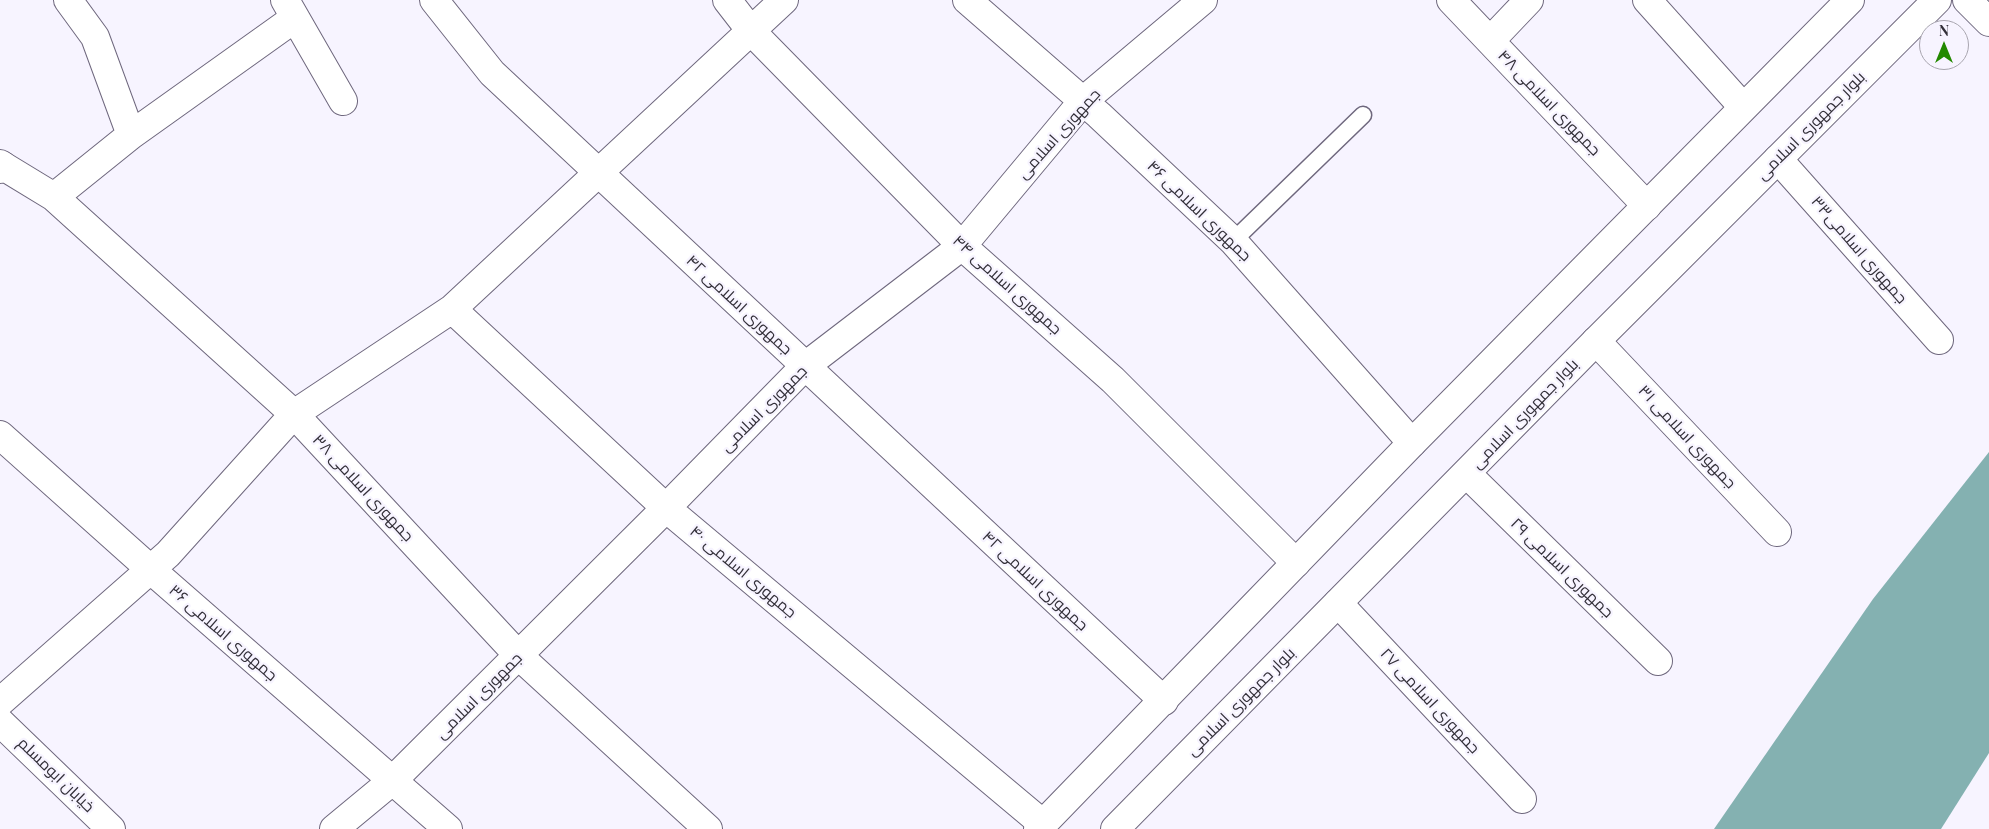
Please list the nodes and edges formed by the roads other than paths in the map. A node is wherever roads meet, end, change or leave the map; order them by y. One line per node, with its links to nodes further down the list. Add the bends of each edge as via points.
1 (68, 0): 21 (street, via 95,37)
2 (434, 0): 24 (street, جمهوری اسلامی ۴۲, via 492,73)
3 (727, 0): 15 (street, جمهوری اسلامی ۴۴)
4 (784, 0): 15 (street)
5 (967, 0): 18 (street, جمهوری اسلامی ۴۶)
6 (1203, 0): 18 (street, جمهوری اسلامی)
7 (1451, 0): 16 (street, جمهوری اسلامی ۴۸)
8 (1529, 0): 16 (street)
9 (1647, 0): 19 (street)
10 (1850, 0): 19 (street)
11 (1937, 0): 22 (street, بلوار جمهوری اسلامی)
12 (1967, 0): 14 (street)
13 (290, 9): 17 (street); 21 (street)
14 (1989, 22)
15 (751, 31): 24 (street); 28 (street, جمهوری اسلامی ۴۴)
16 (1490, 41): 26 (street, جمهوری اسلامی ۴۸)
17 (343, 101)
18 (1084, 101): 27 (street, جمهوری اسلامی ۴۶); 28 (street, جمهوری اسلامی)
19 (1743, 107): 26 (street)
20 (1363, 114): 27 (lane)
21 (131, 134): 25 (street)
22 (1778, 159): 30 (street, جمهوری اسلامی۳۳); 31 (street, بلوار جمهوری اسلامی)
23 (1, 166): 25 (street, جمهوری اسلامی ۳۸)
24 (598, 173): 29 (street); 32 (street, جمهوری اسلامی ۴۲)
25 (54, 197): 33 (street, جمهوری اسلامی ۳۸)
26 (1647, 206): 35 (street)
27 (1233, 241): 35 (street, جمهوری اسلامی ۴۶)
28 (962, 246): 32 (street, جمهوری اسلامی); 39 (street, جمهوری اسلامی ۴۴, via 1113,380)
29 (452, 308): 33 (street); 37 (street, جمهوری اسلامی ۴۰)
30 (1939, 340)
31 (1596, 341): 36 (street, بلوار جمهوری اسلامی); 38 (street, جمهوری اسلامی ۳۱)
32 (804, 367): 37 (street, جمهوری اسلامی); 45 (street, جمهوری اسلامی ۴۲)
33 (294, 414): 40 (street, via 168,554); 42 (street, جمهوری اسلامی ۳۸)
34 (0, 435): 40 (street, جمهوری اسلامی ۳۶)
35 (1412, 443): 39 (street)
36 (1466, 474): 41 (street, بلوار جمهوری اسلامی); 43 (street, جمهوری اسلامی ۲۹)
37 (666, 508): 42 (street, جمهوری اسلامی); 49 (street, جمهوری اسلامی ۴۰)
38 (1777, 532)
39 (1296, 563): 45 (street)
40 (149, 568): 44 (street); 47 (street, جمهوری اسلامی ۳۶)
41 (1338, 603): 48 (street, جمهوری اسلامی ۲۷); 54 (street, بلوار جمهوری اسلامی)
42 (519, 656): 47 (street, جمهوری اسلامی); 53 (street, جمهوری اسلامی ۳۸)
43 (1658, 662)
44 (0, 702)
45 (1164, 702): 49 (street)
46 (0, 722): 50 (street, خیابان ابومسلم)
47 (392, 781): 51 (street, جمهوری اسلامی); 52 (street, جمهوری اسلامی ۳۶)
48 (1522, 799)
49 (1041, 827)
50 (111, 829)
51 (334, 829)
52 (448, 829)
53 (708, 829)
54 (1115, 829)

